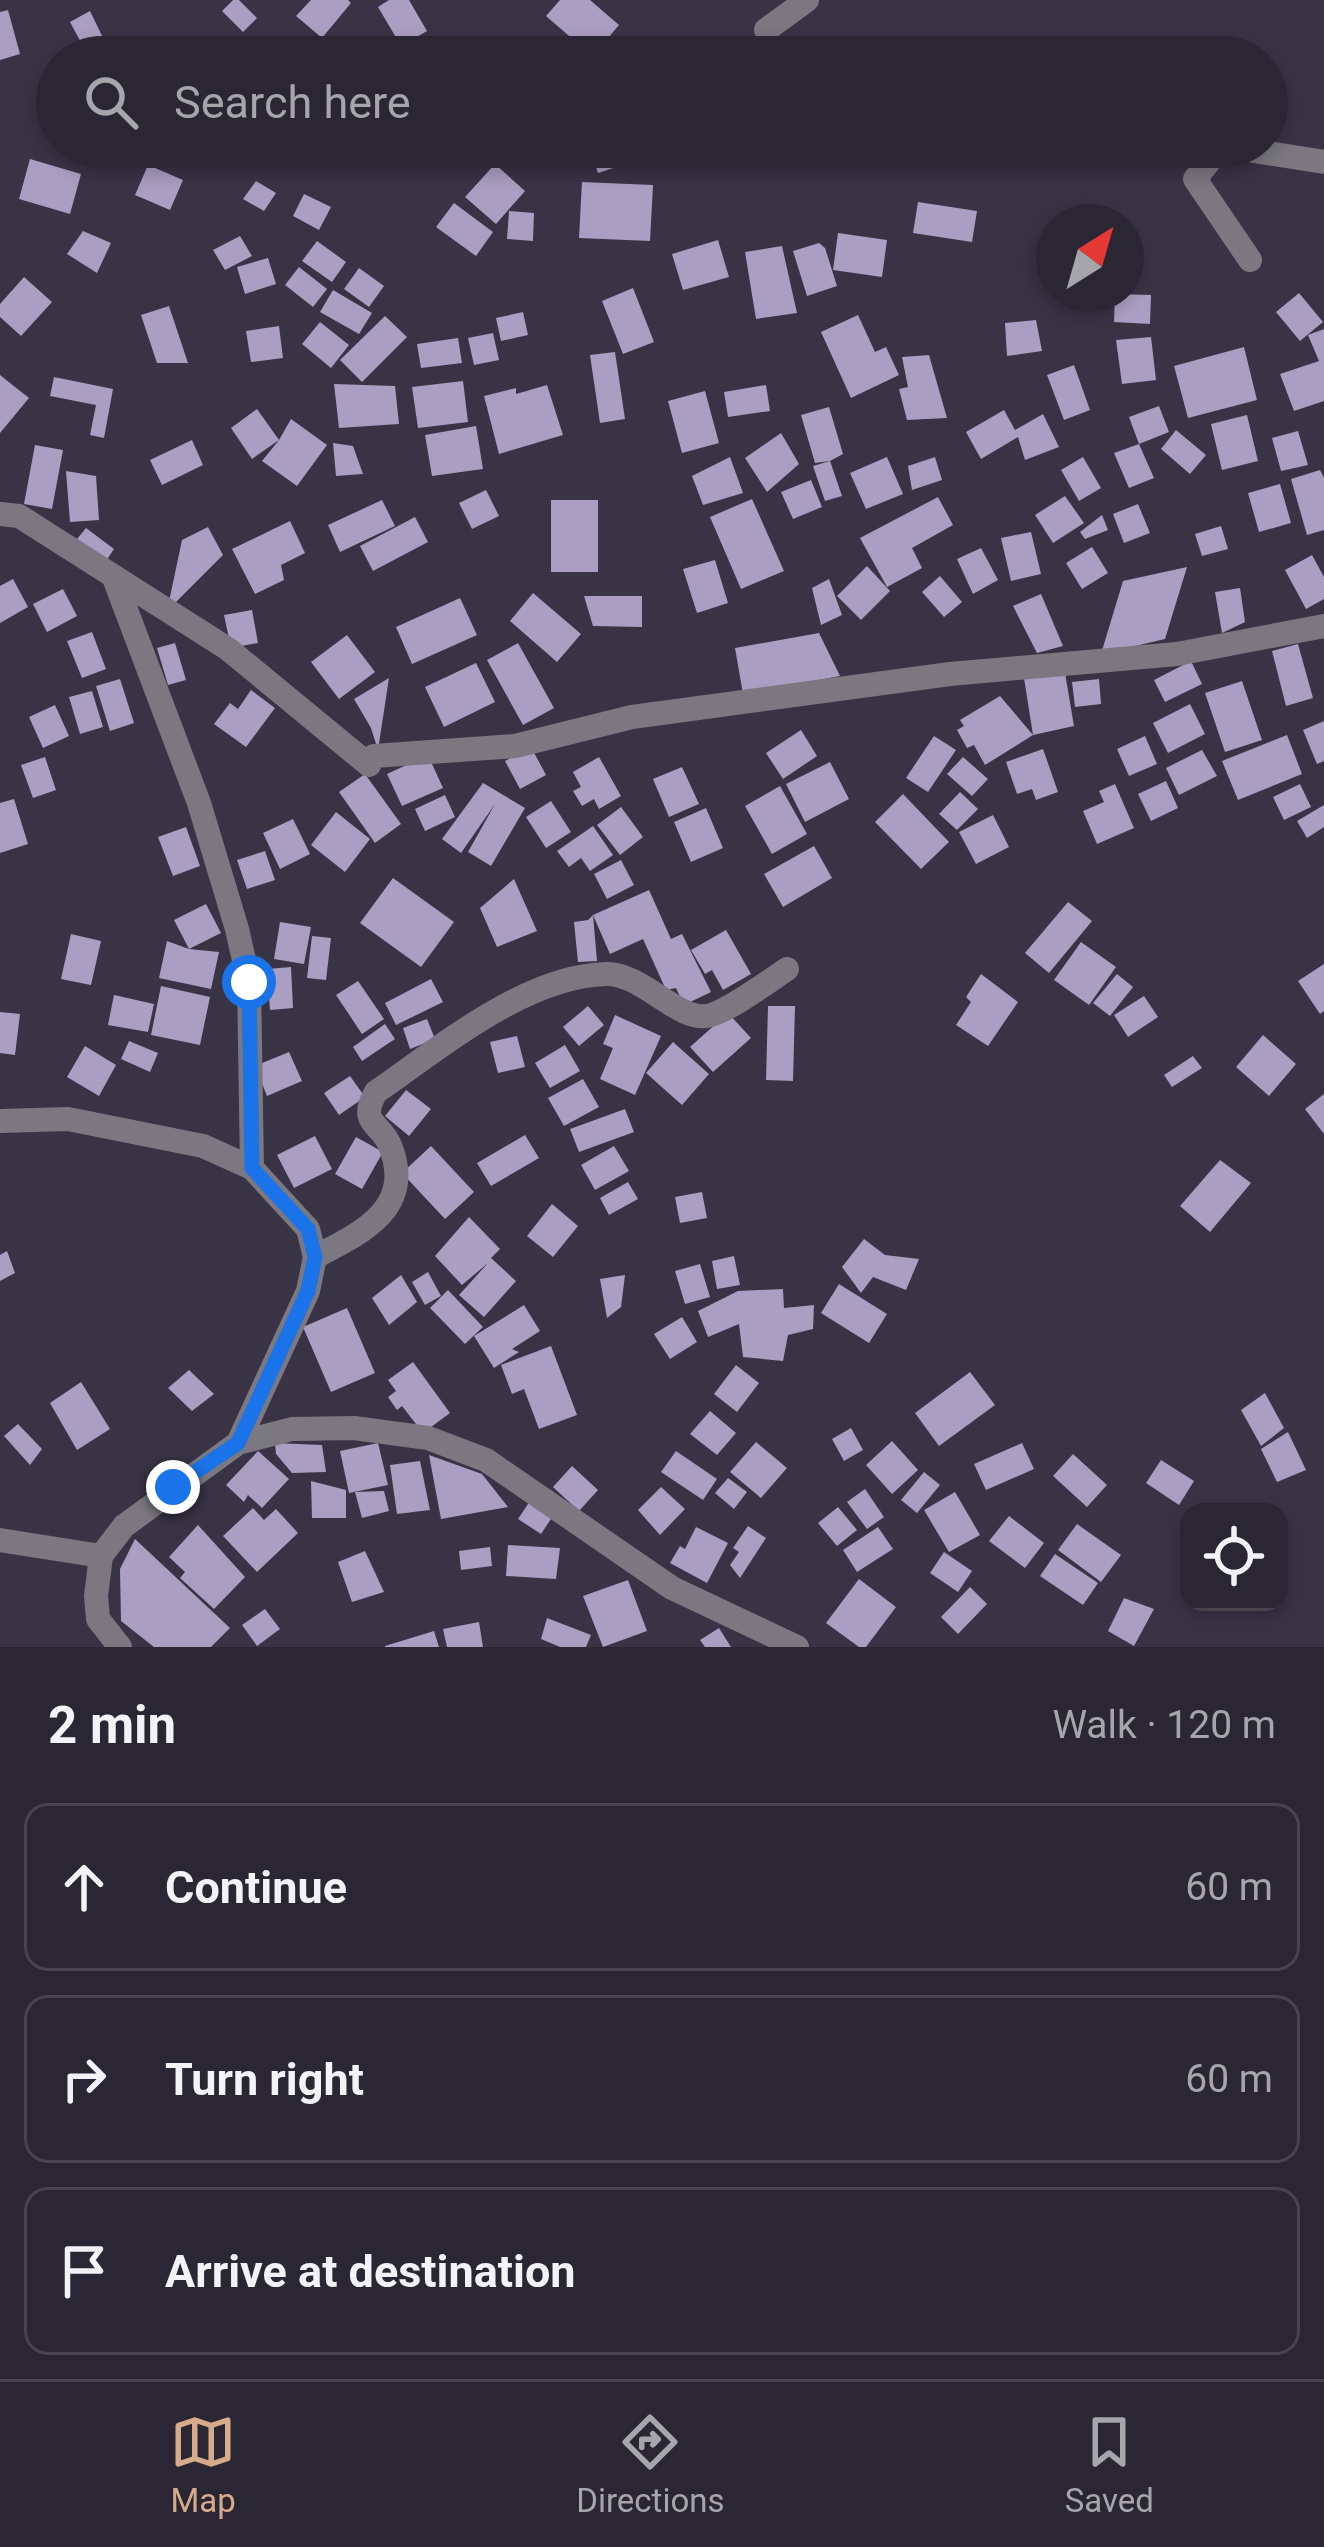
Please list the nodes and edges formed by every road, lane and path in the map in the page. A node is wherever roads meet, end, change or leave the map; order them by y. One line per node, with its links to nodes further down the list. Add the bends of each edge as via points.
1 (807, 0): 2 (street)
2 (766, 30)
3 (1288, 157): 4 (street)
4 (1324, 162)
5 (1205, 168): 6 (street, via 1195,179)
6 (1250, 260)
7 (0, 514): 8 (street, via 20,516)
8 (115, 578): 9 (street, via 228,649 370,765 374,756 515,746 654,713 1177,654); 12 (street, via 237,928 249,982)
9 (1324, 626)
10 (788, 970): 13 (street, via 709,1016 601,974 482,1019 376,1092 370,1120 391,1147 392,1202 369,1228)
11 (0, 1121): 12 (street, via 68,1119 140,1132)
12 (252, 1168): 13 (street, via 308,1229)
13 (315, 1257): 14 (street, via 308,1291)
14 (238, 1443): 16 (street, via 124,1526); 18 (street, via 292,1429 428,1438 486,1460 672,1588)
15 (0, 1540): 16 (street)
16 (101, 1556): 17 (street, via 98,1619)
17 (120, 1647)
18 (797, 1647)

